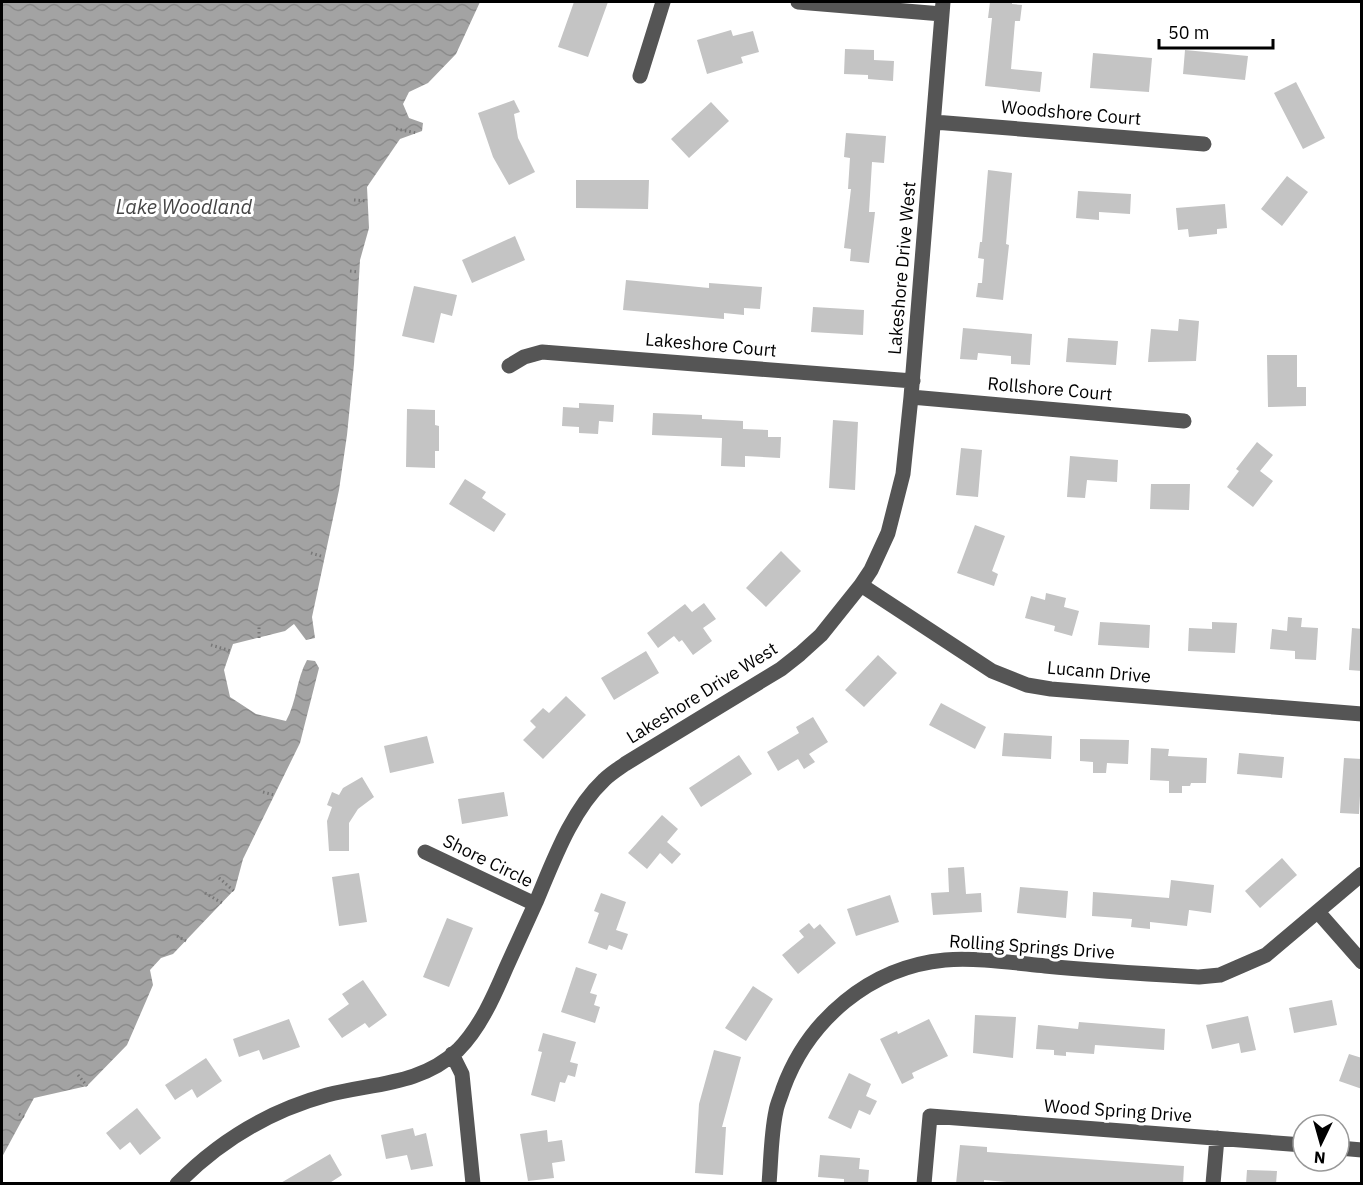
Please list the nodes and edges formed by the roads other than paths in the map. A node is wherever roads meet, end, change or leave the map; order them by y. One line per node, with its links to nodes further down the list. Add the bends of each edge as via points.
1 (663, 2): 4 (street)
2 (798, 2): 3 (street)
3 (943, 8): 5 (street, Lakeshore Drive West)
4 (640, 76)
5 (934, 122): 6 (street, Woodshore Court); 8 (street, Lakeshore Drive West)
6 (1204, 144)
7 (509, 366): 8 (street, Lakeshore Court, via 542,352)
8 (913, 381): 9 (street, Lakeshore Drive West)
9 (911, 397): 10 (street, Rollshore Court); 11 (street, Lakeshore Drive West, via 900,492 888,533)
10 (1184, 421)
11 (861, 585): 12 (street, Lucann Drive, via 992,671 1027,685); 15 (street, Lakeshore Drive West, via 821,635 781,669 602,782 576,815)
12 (1362, 714)
13 (425, 852): 15 (street, Shore Circle)
14 (1362, 874): 16 (street, Rolling Springs Drive)
15 (535, 904): 18 (street, Lakeshore Drive West, via 494,996 472,1033)
16 (1318, 912): 17 (street); 23 (street, Rolling Springs Drive, via 1266,955 1220,975 1199,977 945,960 877,980 832,1012 799,1054 776,1110)
17 (1362, 963)
18 (452, 1054): 21 (street, Lakeshore Drive West, via 411,1078 324,1096 268,1116 229,1138); 22 (street, via 462,1074)
19 (1217, 1138): 20 (street, Wood Spring Drive); 24 (street, Wood Spring Drive, via 930,1116); 25 (street)
20 (1291, 1144)
21 (177, 1184)
22 (473, 1184)
23 (769, 1184)
24 (924, 1184)
25 (1213, 1184)

